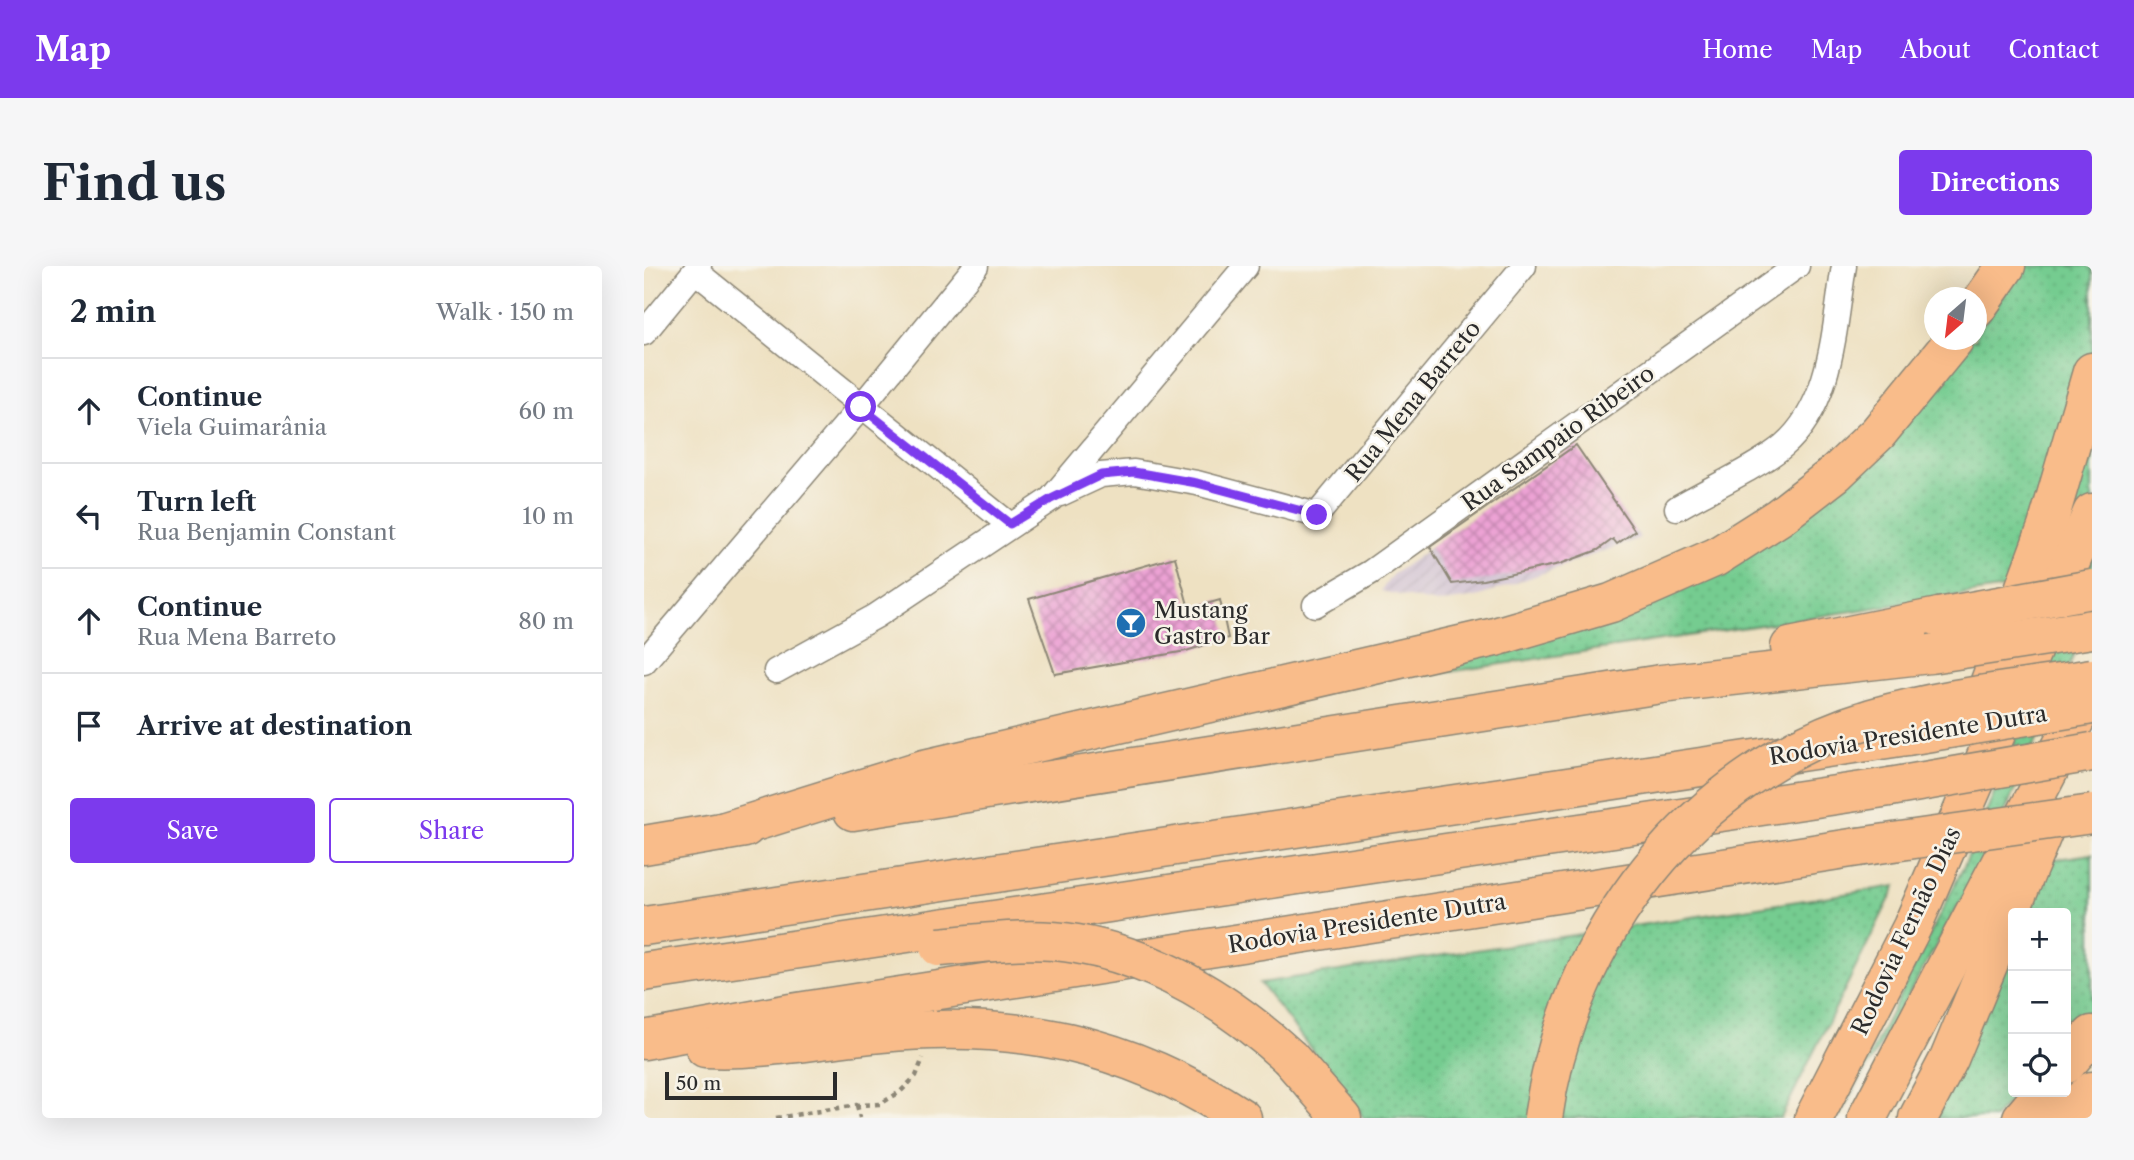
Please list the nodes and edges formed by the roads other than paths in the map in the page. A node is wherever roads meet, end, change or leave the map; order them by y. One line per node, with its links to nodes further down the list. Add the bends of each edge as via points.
1 (976, 266): 12 (street)
2 (1247, 266): 13 (street)
3 (1524, 266): 13 (street, Rua Mena Barreto, via 1317,515 1209,486 1134,472 1101,475)
4 (1797, 266): 18 (street, Rua Sampaio Ribeiro, via 1371,572)
5 (1844, 266): 14 (street, via 1827,366 1802,426 1783,446)
6 (2006, 266): 8 (highway)
7 (697, 269): 9 (street); 12 (street)
8 (1987, 293)
9 (644, 334)
10 (1946, 350): 27 (highway, via 1878,433 1779,517 1716,556 1611,603 1495,637 924,769)
11 (2092, 372): 30 (highway, via 2047,527 1918,878)
12 (861, 407): 16 (street); 20 (street)
13 (1051, 499): 16 (street)
14 (1676, 508)
15 (2092, 513): 30 (highway, Rodovia Fernão Dias)
16 (1010, 524): 21 (street, via 876,616)
17 (2092, 589): 23 (highway, bridge, via 1787,648)
18 (1315, 605)
19 (2092, 629): 23 (highway, bridge, via 1930,654)
20 (644, 662)
21 (776, 671)
22 (2092, 678): 40 (highway, bridge, via 1909,708 1870,719 1794,751 1724,795 1664,850 1595,948 1558,1041)
23 (1661, 684): 27 (highway)
24 (2092, 688): 42 (highway)
25 (2090, 726): 29 (highway, Rodovia Presidente Dutra, bridge, via 1908,736); 31 (highway, Rodovia Presidente Dutra, bridge, via 1890,787); 43 (highway, via 1949,1059)
26 (2092, 814): 34 (highway, Rodovia Presidente Dutra, bridge, via 791,1013)
27 (722, 832): 28 (highway)
28 (644, 845)
29 (644, 926)
30 (1912, 927): 41 (highway, Rodovia Fernão Dias)
31 (644, 972)
32 (644, 996): 39 (highway, bridge, via 939,947 1012,941 1075,943 1114,954 1202,992 1248,1022 1290,1058)
33 (2092, 1035): 35 (highway)
34 (644, 1040): 38 (highway, via 716,1049 934,1031 1072,1041 1172,1077)
35 (2071, 1059)
36 (2092, 1091): 45 (highway)
37 (2040, 1097): 44 (highway)
38 (1242, 1118)
39 (1342, 1118)
40 (1543, 1118)
41 (1814, 1118)
42 (1867, 1118)
43 (1918, 1118)
44 (2022, 1118)
45 (2061, 1118)

